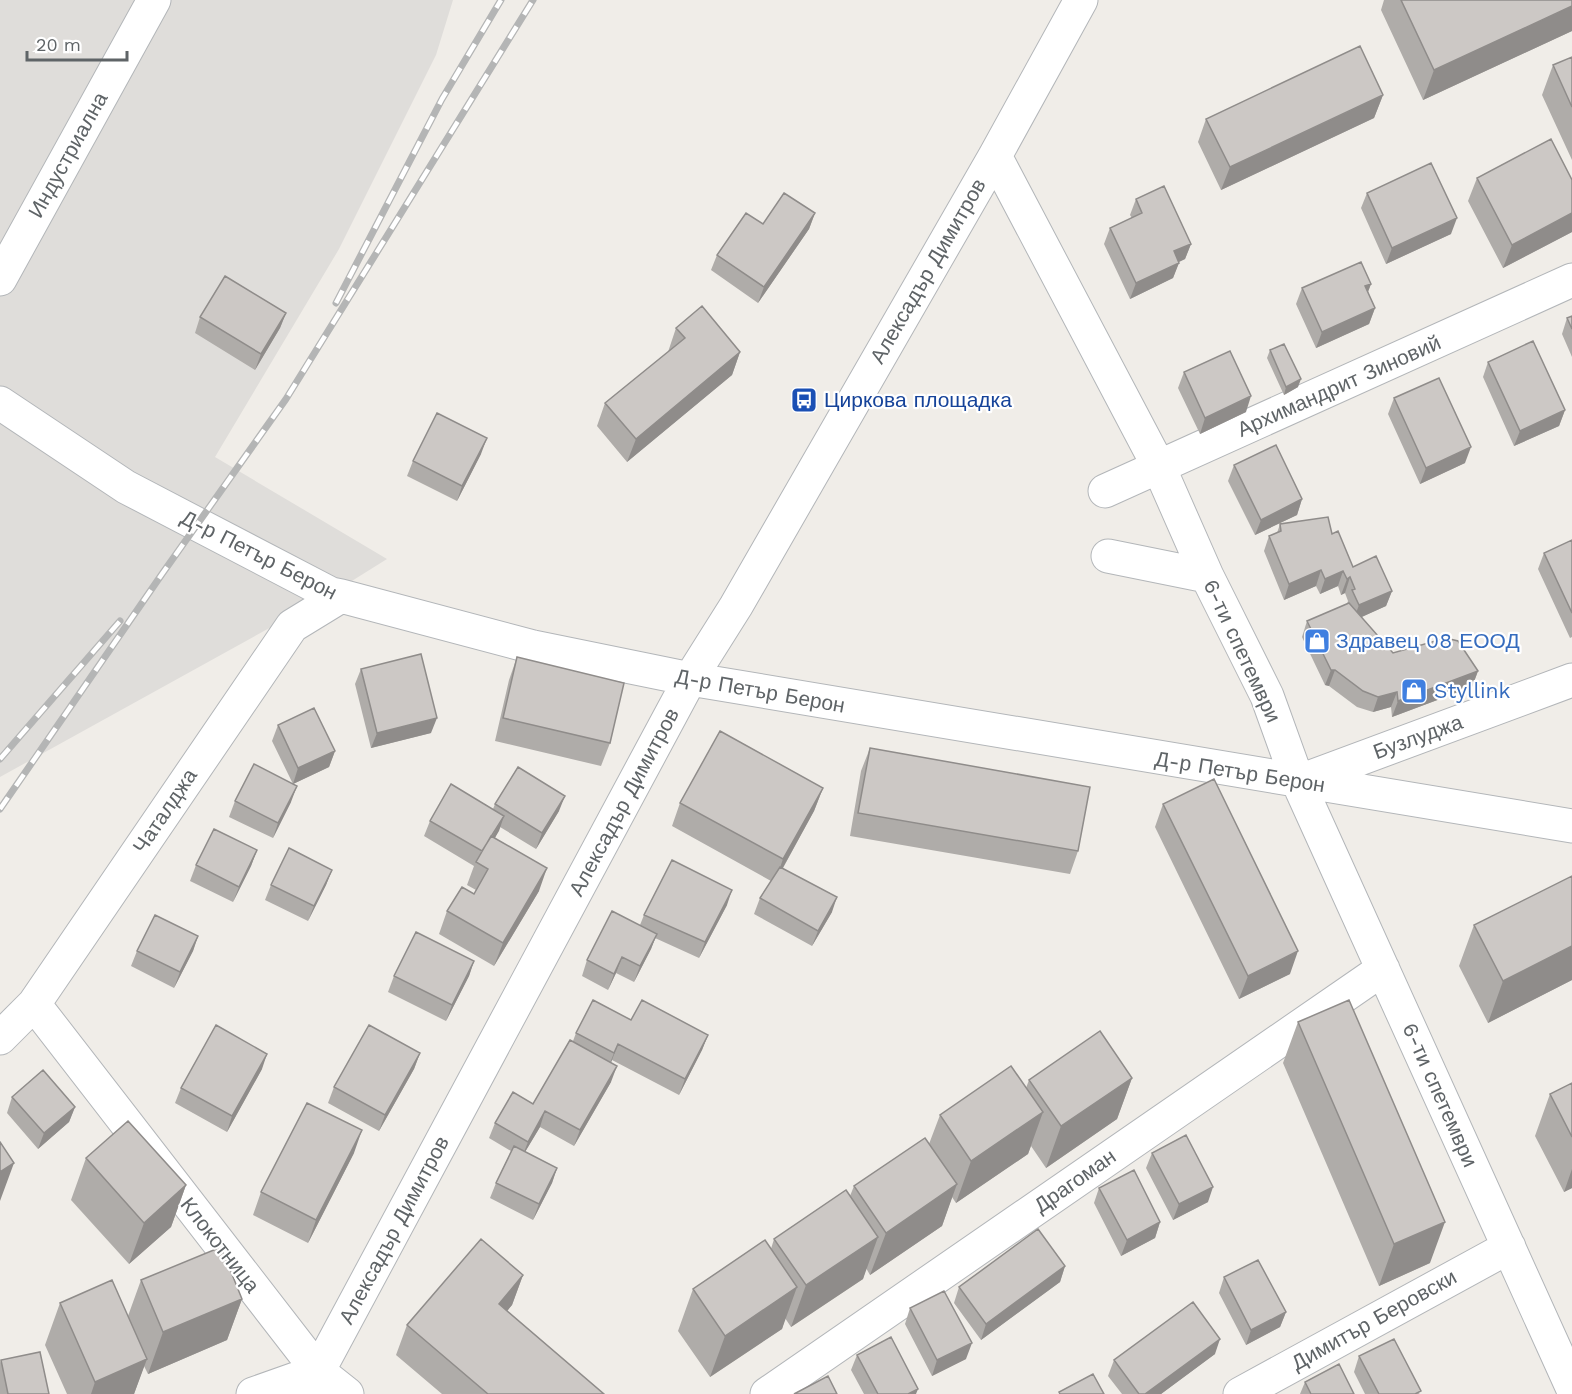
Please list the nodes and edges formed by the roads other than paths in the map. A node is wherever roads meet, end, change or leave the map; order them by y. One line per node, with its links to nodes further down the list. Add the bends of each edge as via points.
1 (154, 0): 4 (street, Индустриална)
2 (1081, 0): 3 (street, Алексадър Димитров)
3 (995, 156): 7 (street, 6-ти спетември); 12 (street, Алексадър Димитров)
4 (0, 279)
5 (1572, 280): 7 (street, Архимандрит Зиновий)
6 (0, 403): 11 (street, Д-р Петър Берон, via 126,487)
7 (1159, 467): 8 (street, Архимандрит Зиновий); 10 (street, 6-ти спетември)
8 (1105, 491)
9 (1108, 556): 10 (street)
10 (1207, 576): 14 (street, 6-ти спетември, via 1268,696)
11 (341, 597): 12 (street, Д-р Петър Берон, via 533,646); 17 (street, Чаталджа, via 292,626)
12 (690, 679): 14 (street, Д-р Петър Берон); 20 (street, Алексадър Димитров)
13 (1572, 680): 14 (street, Бузлуджа)
14 (1298, 782): 15 (street, Д-р Петър Берон); 16 (street, 6-ти спетември)
15 (1572, 826)
16 (1383, 969): 19 (street, 6-ти спетември); 24 (street, Драгоман)
17 (34, 1004): 18 (street, Чаталджа); 20 (street, Клокотница)
18 (0, 1038)
19 (1509, 1247): 21 (street, 6-ти спетември); 25 (street, Димитър Беровски)
20 (312, 1383): 22 (street); 23 (street, Клокотница)
21 (1572, 1387)
22 (253, 1394)
23 (347, 1394)
24 (767, 1394)
25 (1240, 1394)

